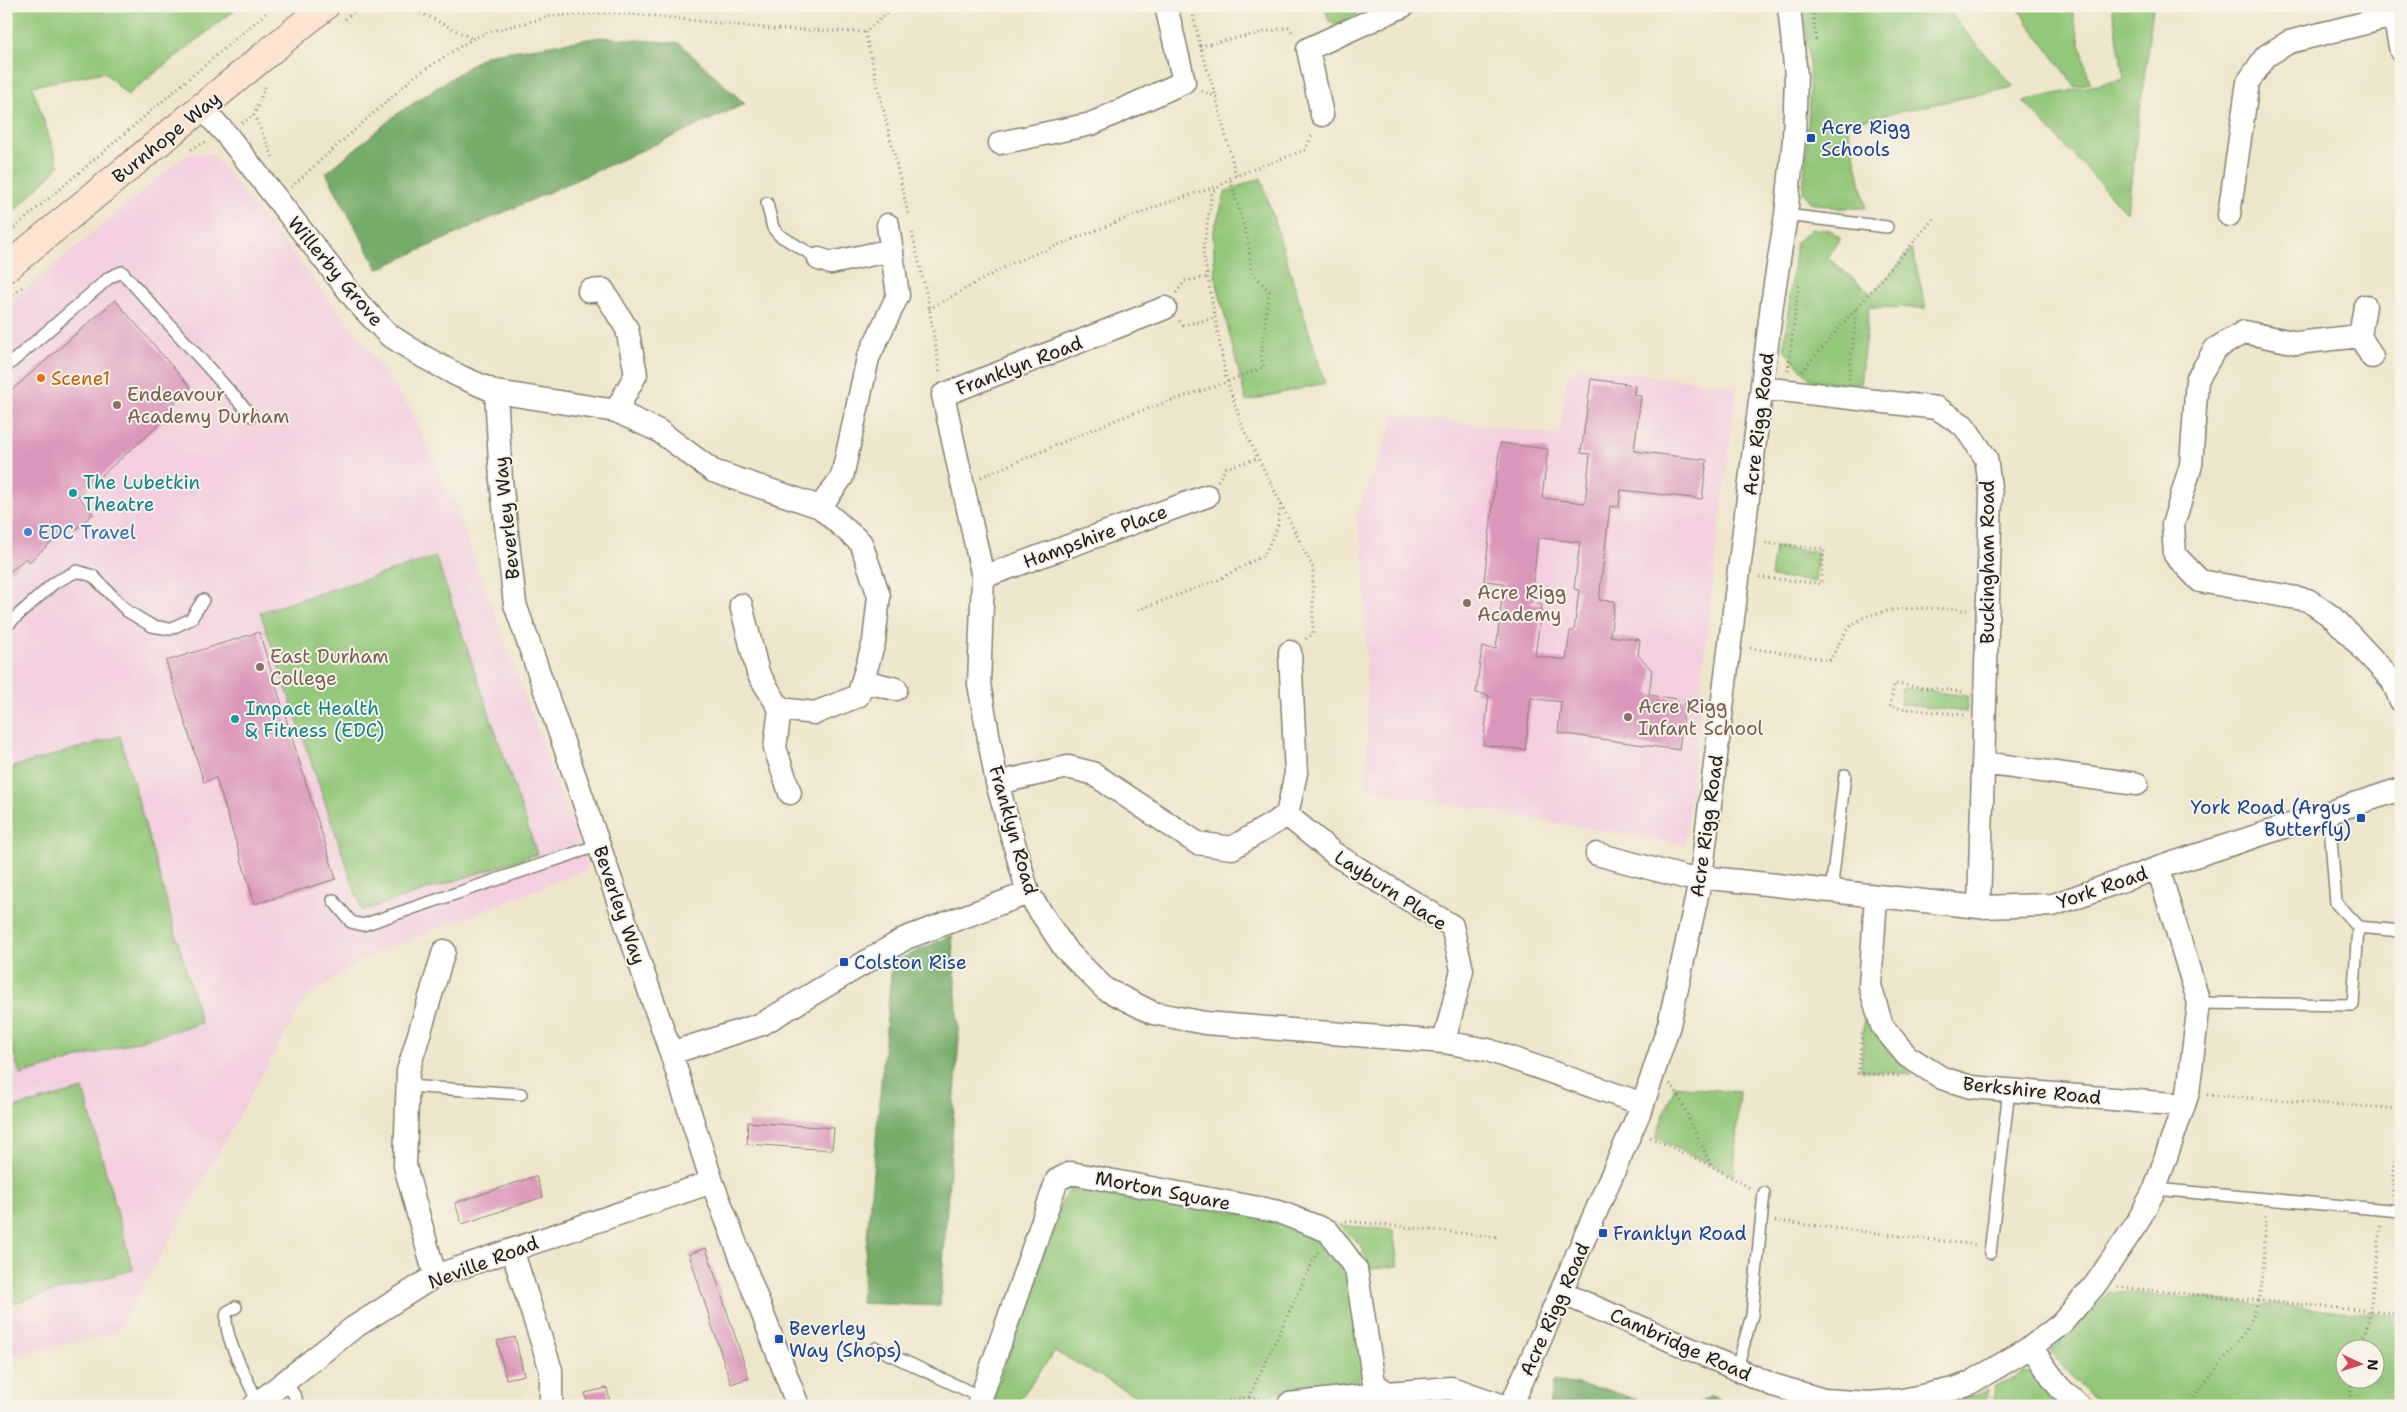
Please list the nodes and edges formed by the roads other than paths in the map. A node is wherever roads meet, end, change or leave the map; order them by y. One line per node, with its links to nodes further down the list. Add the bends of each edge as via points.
1 (1166, 6): 10 (street, via 1184,82 1091,124)
2 (1403, 6): 4 (street)
3 (1789, 6): 12 (street, Acre Rigg Road, via 1796,76 1794,139)
4 (1373, 12): 9 (street, via 1308,49)
5 (332, 15): 8 (main road, Burnhope Way)
6 (2398, 15): 7 (street); 13 (street, via 2289,42 2266,56 2248,82)
7 (2401, 51)
8 (202, 108): 18 (main road, Burnhope Way); 26 (street, Willerby Grove, via 359,304 389,335 459,376)
9 (1322, 115)
10 (1000, 143)
11 (767, 203): 17 (lane, via 772,228)
12 (1786, 215): 15 (lane); 25 (street, Acre Rigg Road)
13 (2229, 215)
14 (888, 225): 16 (street)
15 (1887, 227)
16 (892, 250): 17 (street, via 831,263); 30 (street, via 898,295 868,358 842,477)
17 (819, 259)
18 (6, 268)
19 (589, 291): 27 (street, via 604,290 627,328 636,374)
20 (2366, 306): 22 (street)
21 (1165, 308): 31 (street, Franklyn Road, via 944,395)
22 (2360, 336): 23 (street); 36 (street, via 2297,343 2244,332 2214,350 2197,380 2191,465 2172,525 2175,554 2200,582 2308,600)
23 (2372, 357)
24 (6, 367): 28 (lane, via 110,277 122,272)
25 (1763, 388): 41 (street, Buckingham Road, via 1937,408 1964,426 1986,458 1991,494); 52 (street, Acre Rigg Road)
26 (496, 392): 27 (street, Willerby Grove); 49 (street, Beverley Way, via 501,480 515,604)
27 (616, 411): 30 (street, Willerby Grove, via 659,431 713,471)
28 (252, 416)
29 (1207, 496): 31 (street, Hampshire Place)
30 (820, 507): 37 (street, Willerby Grove, via 861,543 878,596 874,642)
31 (983, 577): 43 (street, Franklyn Road, via 979,684)
32 (203, 600): 34 (lane, via 191,619 170,629 152,626 127,611 93,576 77,571 54,583)
33 (741, 605): 40 (street, via 758,673)
34 (6, 626)
35 (1290, 652): 48 (street, via 1296,773)
36 (2392, 666): 39 (street, via 2392,680)
37 (863, 681): 38 (street); 40 (street, Willerby Grove, via 858,696 815,713)
38 (896, 689)
39 (2401, 702)
40 (780, 708): 46 (street, via 775,748)
41 (1983, 763): 44 (street); 57 (street, Buckingham Road)
42 (1845, 775): 53 (lane)
43 (997, 782): 48 (street, via 1068,767 1092,773 1197,844 1232,848); 54 (street, Franklyn Road)
44 (2137, 784)
45 (2401, 789): 47 (street, York Road)
46 (790, 793)
47 (2329, 813): 51 (street, York Road); 58 (lane, via 2336,903)
48 (1287, 815): 62 (street, Layburn Place, via 1336,855 1452,926 1462,970)
49 (599, 845): 56 (lane, via 363,925 351,922); 63 (street, Beverley Way)
50 (1597, 854): 52 (street, York Road, via 1687,878)
51 (2158, 868): 57 (street, York Road, via 2053,905); 61 (street, Cambridge Road)
52 (1701, 877): 53 (street, York Road); 68 (street, Acre Rigg Road, via 1669,1025)
53 (1831, 892): 55 (street, York Road)
54 (1028, 893): 62 (street, Franklyn Road, via 1065,949 1105,989 1153,1013 1205,1023); 63 (street, via 906,938 762,1024)
55 (1876, 897): 57 (street, York Road); 65 (street, Berkshire Road, via 1870,986 1882,1026 1907,1056 1942,1078 1971,1087)
56 (333, 900)
57 (1979, 907)
58 (2358, 927): 59 (lane); 61 (lane, via 2352,1005)
59 (2401, 931)
60 (444, 952): 64 (street, via 408,1071)
61 (2199, 1003): 67 (street, Cambridge Road)
62 (1444, 1042): 68 (street, Franklyn Road, via 1488,1050)
63 (671, 1053): 69 (street, Beverley Way)
64 (408, 1086): 66 (lane); 75 (street, via 405,1166)
65 (2009, 1090): 67 (street, Berkshire Road); 74 (lane)
66 (521, 1094)
67 (2186, 1099): 70 (street, Cambridge Road)
68 (1642, 1104): 76 (street, Acre Rigg Road)
69 (712, 1182): 73 (street, Neville Road); 89 (street, Beverley Way)
70 (2156, 1189): 72 (lane); 78 (street, Cambridge Road, via 2095,1285 2061,1324)
71 (1764, 1194): 80 (lane, via 1752,1315)
72 (2391, 1210)
73 (512, 1250): 75 (street, Neville Road); 88 (street, via 551,1370)
74 (1990, 1250)
75 (435, 1276): 81 (street, Neville Road, via 353,1328)
76 (1562, 1292): 80 (street, Cambridge Road); 91 (street, Acre Rigg Road)
77 (236, 1307): 85 (lane, via 227,1312 228,1330)
78 (2031, 1347): 84 (street, Cambridge Road, via 1954,1389 1894,1401); 92 (street, via 2059,1387)
79 (876, 1348): 83 (lane)
80 (1737, 1368): 84 (street, Cambridge Road)
81 (286, 1382): 85 (street, Neville Road); 87 (lane)
82 (1387, 1392): 83 (street, Morton Square, via 1374,1383 1356,1269 1328,1232 1279,1212 1071,1173 1056,1180); 86 (street); 90 (street, via 1451,1388)
83 (979, 1402)
84 (1824, 1403)
85 (256, 1404)
86 (1289, 1404)
87 (297, 1406)
88 (551, 1406)
89 (798, 1406)
90 (1504, 1406)
91 (1511, 1406)
92 (2079, 1406)

